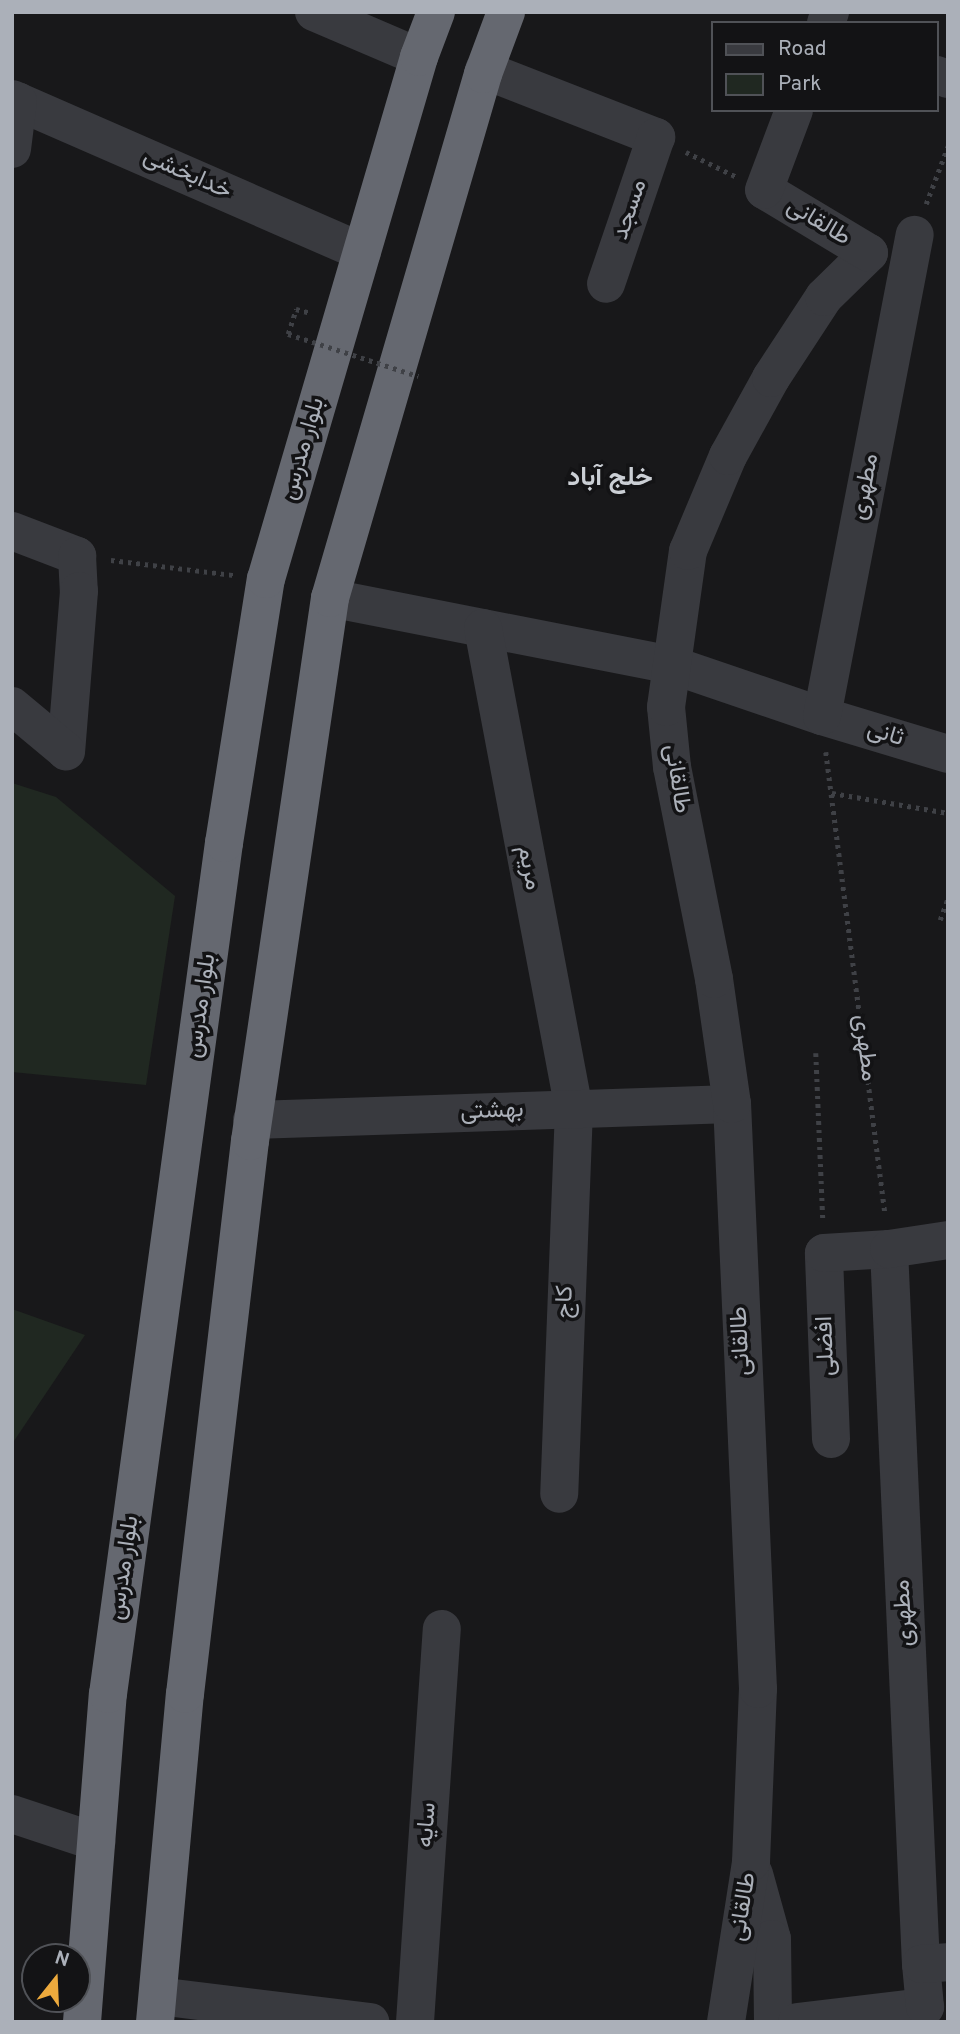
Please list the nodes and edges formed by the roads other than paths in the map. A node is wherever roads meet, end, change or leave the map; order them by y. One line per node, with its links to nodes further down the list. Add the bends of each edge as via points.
1 (314, 12): 4 (street)
2 (436, 12): 4 (highway, بلوار مدرس)
3 (506, 12): 5 (highway)
4 (419, 57): 10 (highway, بلوار مدرس)
5 (484, 69): 11 (street, مسجد, via 656,137); 13 (highway)
6 (15, 100): 8 (street); 10 (street, خدابخشی)
7 (793, 112): 15 (street, طالقانی, via 764,190 869,253 824,297 728,456 688,551)
8 (12, 149)
9 (915, 234): 17 (street, مطهری)
10 (362, 252): 28 (highway, بلوار مدرس, via 266,579 224,843 110,1681)
11 (606, 284)
12 (12, 531): 16 (street, via 77,556 79,591 66,751)
13 (330, 598): 14 (street); 21 (highway)
14 (483, 628): 15 (street); 20 (street, مریم)
15 (672, 664): 17 (street); 19 (street, طالقانی, via 666,707 672,767 714,979)
16 (12, 706)
17 (822, 716): 18 (street, ثانی)
18 (948, 754)
19 (732, 1104): 20 (street, بهشتی); 29 (street, طالقانی, via 758,1689)
20 (574, 1109): 21 (street, بهشتی); 25 (street, کاج)
21 (252, 1120): 31 (highway, via 185,1694)
22 (948, 1240): 23 (street)
23 (889, 1249): 24 (street, افضلی, via 824,1253); 30 (street, مطهری)
24 (831, 1439)
25 (559, 1494)
26 (442, 1629): 35 (street, سایه)
27 (12, 1814): 28 (street)
28 (96, 1842): 33 (highway, بلوار مدرس)
29 (751, 1862): 36 (street, طالقانی); 37 (street, via 772,1939)
30 (934, 1963): 32 (street, مطهری)
31 (156, 2009): 34 (street)
32 (925, 2014): 38 (street)
33 (82, 2022)
34 (370, 2022)
35 (415, 2022)
36 (726, 2022)
37 (773, 2022)
38 (797, 2022)

